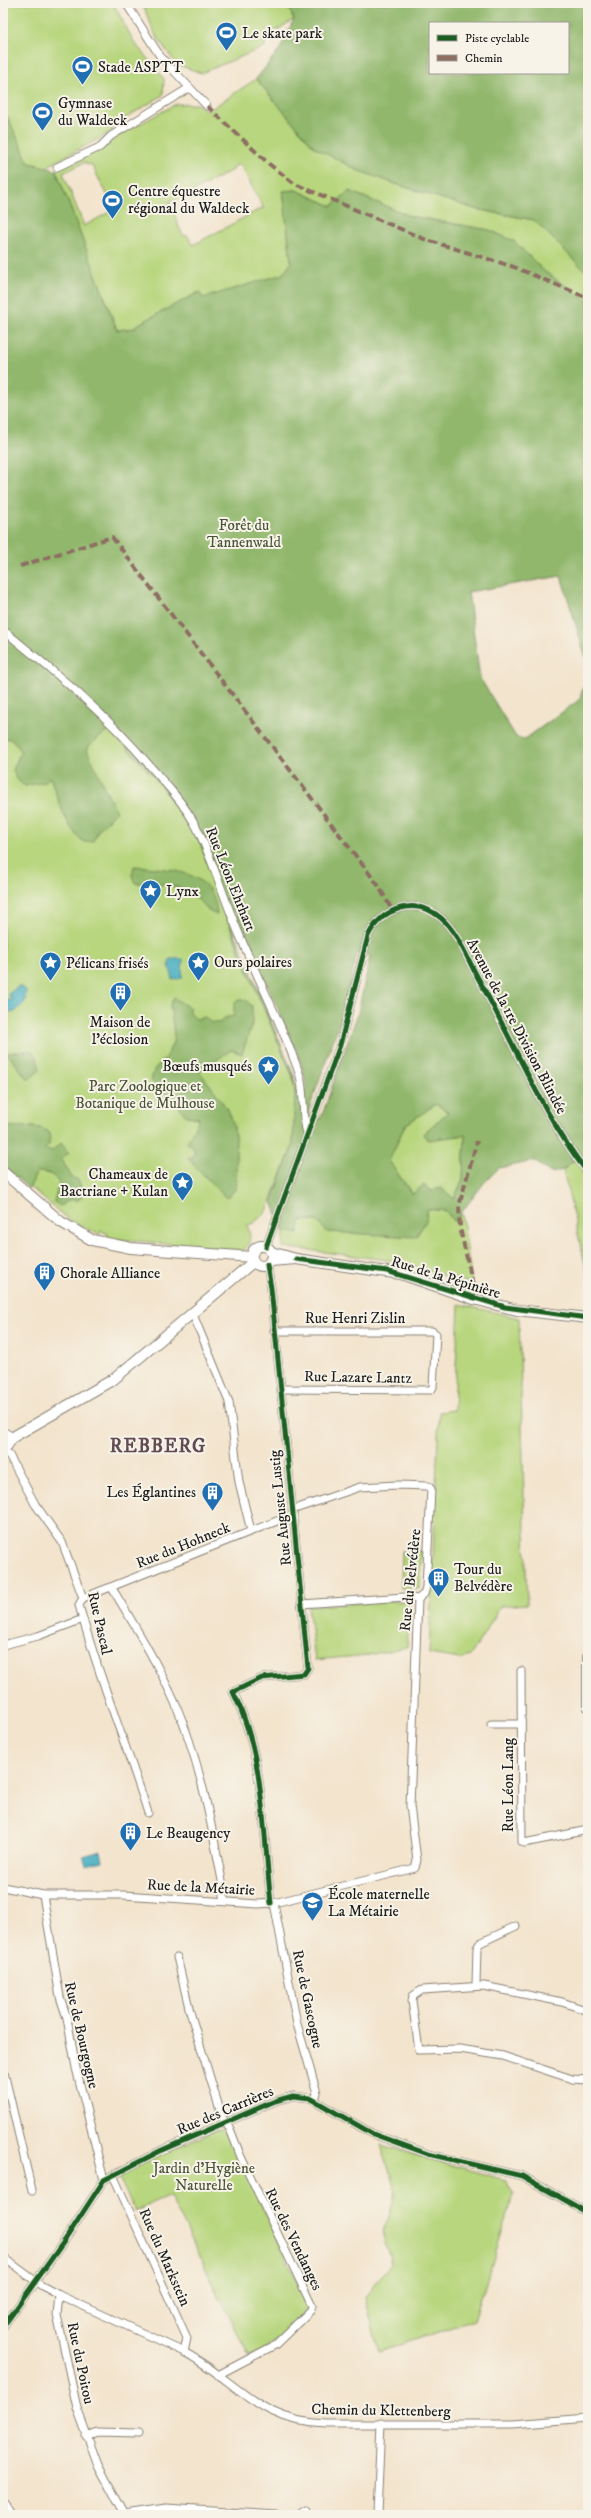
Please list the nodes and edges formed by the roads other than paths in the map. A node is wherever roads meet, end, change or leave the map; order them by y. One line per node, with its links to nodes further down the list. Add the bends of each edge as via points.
1 (126, 3): 2 (street, via 160,56)
2 (189, 88): 3 (street); 4 (street, via 111,136 100,147)
3 (207, 106)
4 (57, 167)
5 (3, 630): 6 (street, Rue Léon Ehrhart, via 77,690 134,746 177,797 195,825 208,852 239,935 300,1074 302,1115)
6 (307, 1133): 8 (street, Avenue de la 1re Division Blindée, via 340,1045 370,932 382,916 392,910 408,906 421,908 440,918 453,934 565,1140); 9 (street, Avenue de la 1re Division Blindée)
7 (3, 1172): 10 (main road, via 61,1222 92,1240 131,1248)
8 (588, 1173)
9 (268, 1256): 10 (main road, via 258,1265); 10 (main road, via 255,1248); 12 (main road, Rue de la Pépinière, via 388,1271 511,1308); 13 (street, Rue Auguste Lustig)
10 (253, 1260): 11 (main road)
11 (192, 1312): 17 (main road, via 114,1379); 20 (street, via 229,1402 239,1482)
12 (588, 1318)
13 (274, 1331): 14 (street, Rue Henri Zislin, via 435,1332); 15 (street, Rue Auguste Lustig)
14 (433, 1387): 15 (street, Rue Lazare Lantz, via 427,1391)
15 (280, 1389): 19 (street, Rue Auguste Lustig)
16 (3, 1431): 17 (street)
17 (13, 1437): 18 (main road)
18 (3, 1451): 22 (street, Rue Pascal, via 9,1455 35,1504 62,1542)
19 (292, 1512): 20 (street, Rue du Hohneck); 23 (street, Rue du Belvédère, via 360,1487 428,1486 431,1489 426,1587 424,1594); 24 (street, Rue Auguste Lustig)
20 (251, 1531): 21 (street, Rue du Hohneck)
21 (112, 1588): 22 (street, Rue du Hohneck); 38 (street, via 152,1656 176,1706 207,1803)
22 (83, 1598): 25 (street, Rue Pascal, via 80,1604)
23 (418, 1599): 24 (street, via 405,1597); 35 (street, Rue du Belvédère, via 410,1806)
24 (301, 1604): 29 (street, Rue Auguste Lustig, via 306,1671 304,1674 262,1678)
25 (83, 1619): 26 (street, via 38,1636); 33 (street, Rue Pascal, via 101,1681)
26 (3, 1645)
27 (588, 1657): 30 (main road)
28 (521, 1671): 32 (street, Rue Léon Lang)
29 (233, 1692): 39 (street, Rue de Gascogne, via 247,1724 254,1757)
30 (588, 1706)
31 (491, 1724): 32 (street, Rue Léon Lang)
32 (521, 1724): 34 (street, Rue Léon Lang, via 520,1836 524,1843)
33 (148, 1813)
34 (588, 1830)
35 (417, 1865): 39 (street, Rue de la Métairie, via 406,1872)
36 (3, 1887): 37 (street, Rue de la Métairie)
37 (43, 1895): 38 (street, Rue de la Métairie, via 123,1895); 49 (street, Rue de Bourgogne, via 60,1998 67,2018 76,2068)
38 (224, 1901): 39 (street, Rue de la Métairie)
39 (272, 1903): 46 (street, Rue de Gascogne, via 297,2024 317,2092)
40 (516, 1926): 42 (street, via 480,1943)
41 (177, 1957): 47 (street, Rue des Vendanges, via 190,2012 222,2117)
42 (476, 1985): 43 (street, via 562,2002); 45 (street, via 456,1989 422,1990 413,1996 411,2007 419,2050 460,2049 503,2056 572,2079)
43 (588, 2011)
44 (3, 2068): 50 (street)
45 (588, 2080)
46 (315, 2101): 47 (street, Rue des Carrières, via 293,2096); 51 (street, Rue des Carrières, via 373,2134 428,2154 522,2176)
47 (226, 2122): 48 (street, Rue des Carrières); 57 (street, Rue des Vendanges, via 312,2306 311,2310 275,2345)
48 (113, 2174): 49 (street, Rue des Carrières); 56 (street, Rue du Markstein, via 187,2338)
49 (104, 2180): 53 (street, Rue des Carrières)
50 (32, 2191)
51 (588, 2213)
52 (3, 2257): 53 (street, Chemin du Klettenberg)
53 (36, 2281): 54 (street, Chemin du Klettenberg); 55 (street, Rue des Carrières)
54 (59, 2295): 56 (street, Chemin du Klettenberg); 61 (street, Rue du Poitou, via 57,2314 77,2408)
55 (3, 2327)
56 (184, 2352): 57 (street, Chemin du Klettenberg, via 198,2359)
57 (218, 2375): 59 (street, Chemin du Klettenberg, via 265,2409 300,2421 327,2424)
58 (588, 2418): 59 (street, Chemin du Klettenberg, via 513,2424)
59 (381, 2423): 66 (street)
60 (139, 2433): 61 (street, via 97,2432)
61 (86, 2436): 64 (street, Rue du Poitou, via 98,2465)
62 (3, 2503): 63 (street)
63 (10, 2515)
64 (125, 2515): 65 (street, via 164,2508)
65 (277, 2515)
66 (377, 2515)

